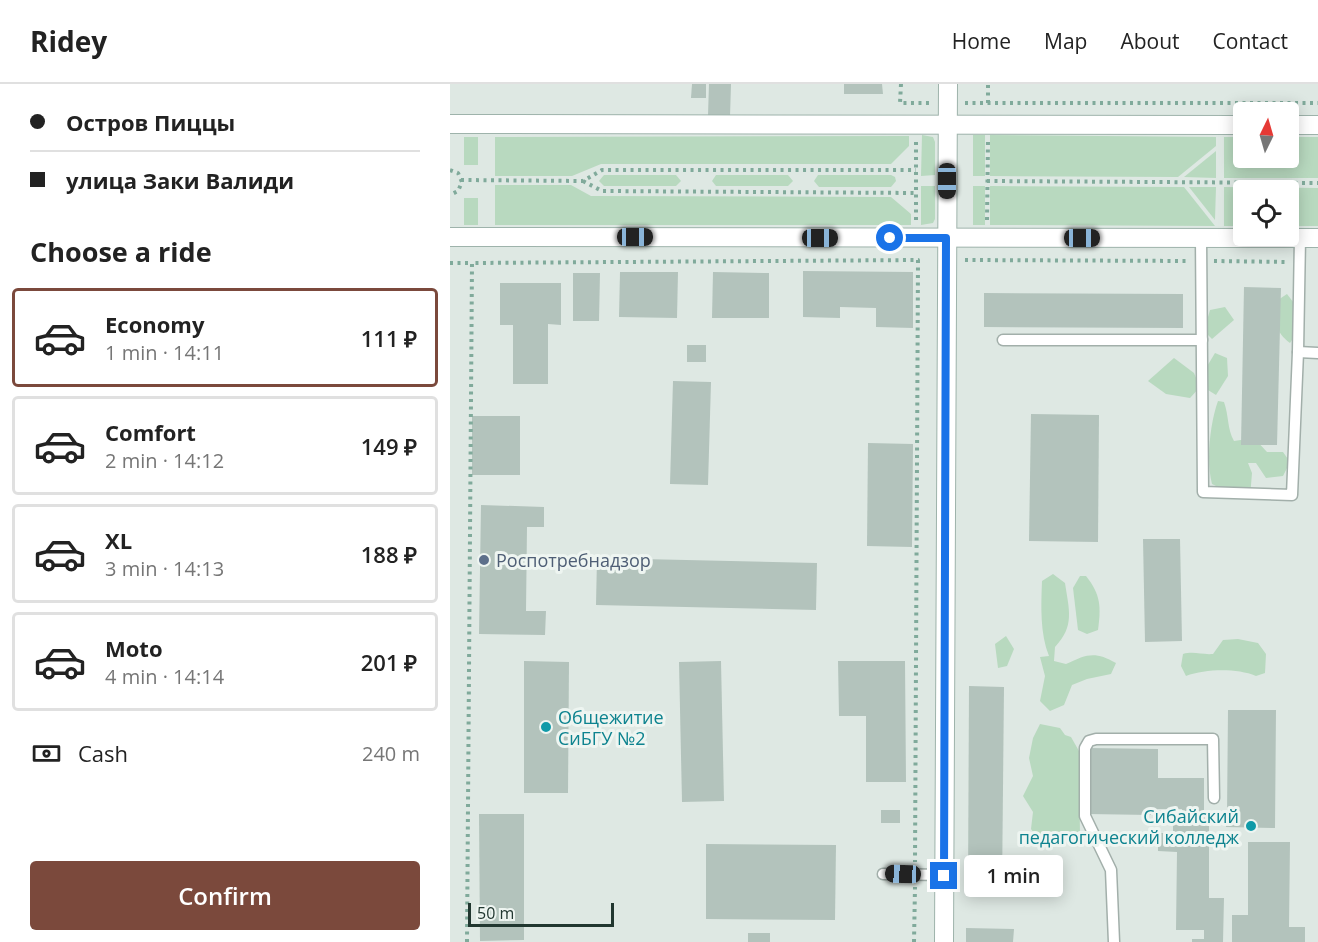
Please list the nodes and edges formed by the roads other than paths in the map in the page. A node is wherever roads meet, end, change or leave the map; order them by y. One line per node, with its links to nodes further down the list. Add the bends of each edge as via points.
1 (948, 84): 3 (main road)
2 (450, 124): 3 (main road)
3 (947, 125): 4 (main road); 8 (main road)
4 (1233, 125)
5 (1299, 125): 6 (main road)
6 (1318, 125)
7 (450, 237): 8 (main road)
8 (946, 238): 9 (main road); 17 (main road)
9 (1201, 238): 10 (main road); 12 (lane)
10 (1309, 238): 13 (lane, via 1300,262)
11 (1003, 340): 12 (lane)
12 (1202, 340): 13 (lane, via 1203,492 1292,495)
13 (1298, 352): 14 (lane)
14 (1318, 353)
15 (1214, 798): 19 (lane, via 1213,739 1089,741 1085,748 1085,816 1111,870)
16 (883, 874): 17 (lane)
17 (944, 876): 18 (main road)
18 (944, 942)
19 (1114, 942)

